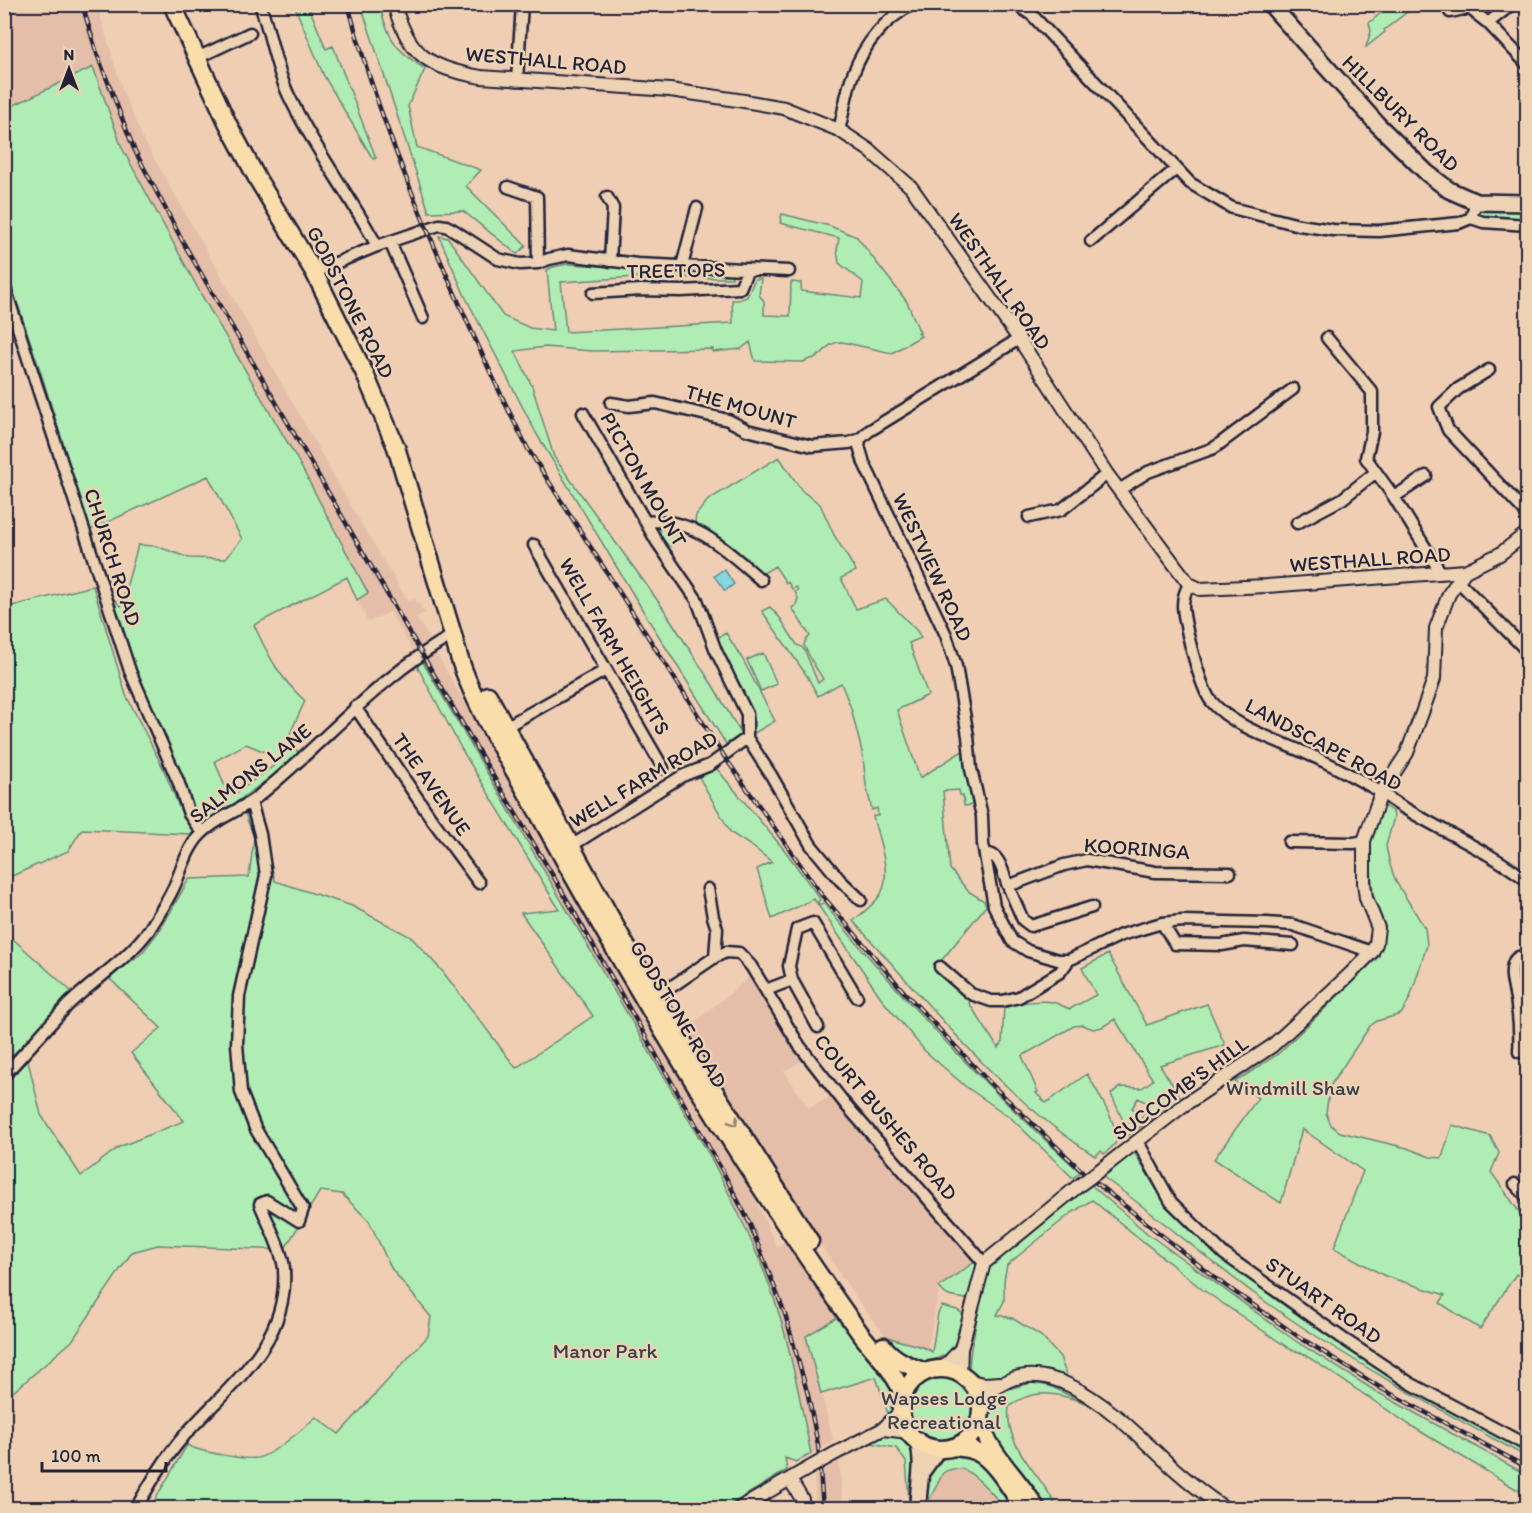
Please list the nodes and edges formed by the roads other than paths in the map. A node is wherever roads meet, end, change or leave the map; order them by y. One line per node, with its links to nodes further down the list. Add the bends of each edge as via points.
1 (172, 4): 12 (highway, GODSTONE ROAD)
2 (260, 4): 26 (street, via 288,94)
3 (393, 4): 14 (street, WESTHALL ROAD, via 411,46 429,61 453,71)
4 (522, 4): 14 (street)
5 (913, 4): 15 (street, via 883,24 863,53 852,76)
6 (1014, 4): 16 (street, via 1032,15)
7 (1270, 4): 19 (main road, HILLBURY ROAD, via 1370,117 1427,173 1449,190)
8 (1512, 4): 10 (street)
9 (1450, 12): 10 (street, via 1469,8)
10 (1488, 23): 13 (street)
11 (250, 33): 12 (street)
12 (197, 58): 32 (highway, GODSTONE ROAD, via 258,180)
13 (1527, 65)
14 (517, 80): 15 (street, WESTHALL ROAD, via 670,90 744,101 784,108)
15 (839, 130): 37 (street, WESTHALL ROAD, via 911,187)
16 (1176, 169): 22 (street, via 1190,183 1233,208 1299,225 1379,231 1459,223); 24 (street)
17 (508, 187): 28 (street, via 537,197)
18 (607, 197): 27 (street, via 613,208)
19 (1476, 202): 20 (main road, HILLBURY ROAD); 22 (street)
20 (1527, 203)
21 (697, 208): 29 (street)
22 (1471, 218): 23 (street)
23 (1527, 225)
24 (1090, 241)
25 (390, 242): 26 (street); 28 (street, via 439,225 498,259); 35 (street)
26 (376, 246): 32 (street)
27 (610, 261): 28 (street, via 568,255); 29 (street)
28 (538, 263)
29 (682, 266): 30 (street)
30 (748, 269): 31 (street); 34 (street, TREETOPS, via 740,288)
31 (789, 271)
32 (314, 272): 58 (highway, GODSTONE ROAD, via 396,447)
33 (4, 285): 67 (street, CHURCH ROAD, via 130,671 189,814)
34 (592, 293)
35 (423, 318)
36 (1327, 338): 43 (street, via 1372,392 1372,432 1366,458)
37 (1018, 339): 42 (street); 44 (street, WESTHALL ROAD)
38 (1489, 370): 48 (street, via 1458,389 1439,407 1448,430)
39 (1293, 389): 46 (street, via 1214,448 1148,472)
40 (611, 403): 42 (street, THE MOUNT, via 655,403 812,446)
41 (583, 413): 50 (street, PICTON MOUNT)
42 (860, 439): 71 (street, WESTVIEW ROAD, via 864,463 943,627 956,666)
43 (1376, 472): 47 (street); 51 (street, via 1342,499)
44 (1107, 474): 46 (street, WESTHALL ROAD); 49 (street, via 1061,510)
45 (1426, 476): 47 (street)
46 (1119, 490): 57 (street, WESTHALL ROAD)
47 (1394, 497): 54 (street)
48 (1527, 515)
49 (1029, 518)
50 (647, 522): 56 (street, via 662,520 713,539); 63 (street, PICTON MOUNT, via 697,600 716,651 747,714)
51 (1297, 523)
52 (1527, 532): 55 (street, WESTHALL ROAD, via 1500,554)
53 (534, 545): 60 (street, WELL FARM HEIGHTS)
54 (1441, 573): 55 (street, WESTHALL ROAD); 57 (street, WESTHALL ROAD, via 1267,586 1200,589)
55 (1462, 576): 59 (street); 65 (street, via 1449,594 1437,628 1434,679 1422,713 1407,753)
56 (761, 580)
57 (1189, 585): 65 (street, LANDSCAPE ROAD, via 1183,607 1200,677 1211,701 1252,730 1293,746)
58 (453, 635): 61 (street, SALMONS LANE, via 410,662); 62 (highway, GODSTONE ROAD)
59 (1527, 652)
60 (606, 670): 62 (street); 64 (street, WELL FARM HEIGHTS)
61 (355, 707): 66 (street, SALMONS LANE, via 317,746); 74 (street, THE AVENUE)
62 (500, 731): 70 (highway, GODSTONE ROAD)
63 (747, 738): 70 (street, WELL FARM ROAD, via 710,765 682,776); 77 (street, via 811,845)
64 (663, 768)
65 (1382, 793): 68 (street); 73 (street, LANDSCAPE ROAD)
66 (251, 802): 67 (street, SALMONS LANE); 111 (street, via 266,875 239,996 241,1092 255,1128 303,1209 299,1221 267,1201 260,1204 284,1266 284,1293 275,1327 234,1384 183,1437)
67 (202, 833): 92 (street, SALMONS LANE, via 148,931 126,957 70,1004)
68 (1364, 841): 69 (street); 81 (street, via 1366,898 1378,928)
69 (1289, 842)
70 (565, 850): 89 (highway, GODSTONE ROAD); 93 (highway, GODSTONE ROAD, via 645,1004)
71 (985, 854): 75 (street, via 996,856); 84 (street, WESTVIEW ROAD, via 994,906 1012,941 1028,951)
72 (1230, 873): 75 (street, KOORINGA, via 1155,872 1087,860)
73 (1527, 881)
74 (479, 883)
75 (1008, 886): 78 (street, via 1023,920 1031,926)
76 (708, 889): 83 (street, via 717,929)
77 (861, 900)
78 (1092, 907)
79 (1162, 923): 80 (street, via 1175,944 1222,945 1244,941); 81 (street, via 1293,925); 84 (street, via 1121,935)
80 (1293, 945)
81 (1372, 952): 94 (street, SUCCOMB'S HILL, via 1272,1046 1184,1105)
82 (1527, 956): 91 (street, via 1516,958 1512,965)
83 (715, 957): 87 (street, COURT BUSHES ROAD, via 726,952 740,953); 89 (street)
84 (1069, 960): 85 (street, via 1060,972 1019,997 1004,1001 971,994)
85 (940, 967)
86 (792, 980): 87 (street); 88 (street, via 789,966 797,929 813,923); 90 (street)
87 (766, 990): 97 (street, COURT BUSHES ROAD, via 799,1045 846,1105)
88 (857, 997)
89 (655, 998): 93 (highway, GODSTONE ROAD)
90 (818, 1027)
91 (1519, 1052)
92 (4, 1075)
93 (713, 1101): 98 (highway, GODSTONE ROAD, via 746,1166)
94 (1138, 1142): 97 (street, SUCCOMB'S HILL, bridge); 107 (street, STUART ROAD, via 1171,1202 1224,1254 1410,1383)
95 (1515, 1184): 96 (street)
96 (1527, 1198)
97 (984, 1263): 99 (street)
98 (844, 1302): 100 (highway, GODSTONE ROAD, via 893,1357 907,1366); 103 (highway, GODSTONE ROAD, via 870,1346 893,1372)
99 (961, 1349): 100 (street); 101 (street)
100 (933, 1370): 101 (highway); 103 (highway, via 911,1383)
101 (965, 1378): 102 (street, via 984,1384); 104 (highway, via 979,1395)
102 (1002, 1383): 104 (street, via 991,1390); 117 (street, via 1044,1377 1084,1392)
103 (903, 1403): 105 (street); 106 (highway, via 904,1422)
104 (981, 1411): 108 (highway, via 972,1435); 116 (highway, via 984,1434)
105 (883, 1429): 106 (street); 110 (street, bridge)
106 (913, 1436): 108 (highway); 109 (main road, via 922,1456)
107 (1527, 1446)
108 (946, 1448): 109 (main road); 115 (highway, via 971,1449 983,1455)
109 (922, 1470): 114 (main road)
110 (790, 1480): 112 (street); 113 (street, via 802,1499)
111 (136, 1509)
112 (740, 1509)
113 (803, 1509)
114 (918, 1509)
115 (1023, 1509)
116 (1036, 1509)
117 (1225, 1509)

